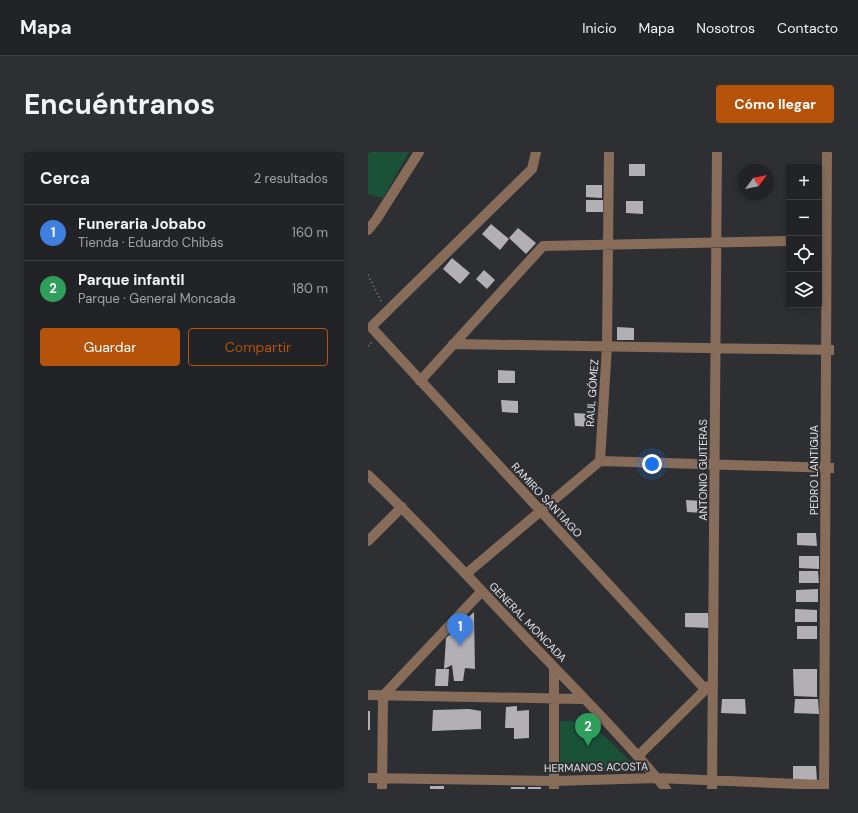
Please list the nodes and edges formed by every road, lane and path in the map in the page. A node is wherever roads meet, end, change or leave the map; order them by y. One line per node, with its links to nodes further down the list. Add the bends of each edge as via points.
1 (418, 152): 7 (street)
2 (536, 152): 14 (street, via 532,169)
3 (609, 152): 11 (street, RAUL GÓMEZ)
4 (717, 152): 10 (street, ANTONIO GUITERAS)
5 (827, 152): 6 (street, PEDRO LANTIGUA)
6 (830, 201): 9 (street, PEDRO LANTIGUA)
7 (368, 230)
8 (786, 241): 10 (street)
9 (823, 241): 13 (street, PEDRO LANTIGUA)
10 (716, 243): 11 (street); 17 (street, ANTONIO GUITERAS)
11 (609, 245): 15 (street, via 543,246); 16 (street, RAUL GÓMEZ)
12 (368, 275): 14 (path)
13 (830, 276): 18 (street, PEDRO LANTIGUA)
14 (385, 313): 19 (street, RAMIRO SANTIAGO, via 371,327)
15 (453, 344): 16 (street); 19 (street)
16 (607, 346): 17 (street); 20 (street, RAUL GÓMEZ)
17 (716, 348): 18 (street); 21 (street, ANTONIO GUITERAS)
18 (830, 350): 22 (street, PEDRO LANTIGUA)
19 (420, 381): 25 (street, RAMIRO SANTIAGO)
20 (600, 461): 21 (street); 25 (street)
21 (715, 463): 22 (street); 30 (street, ANTONIO GUITERAS)
22 (830, 468): 42 (street, PEDRO LANTIGUA)
23 (368, 474): 24 (street, GENERAL MONCADA)
24 (402, 507): 26 (street); 27 (street, GENERAL MONCADA)
25 (540, 511): 27 (street); 31 (street, RAMIRO SANTIAGO)
26 (368, 541)
27 (466, 574): 28 (street, GENERAL MONCADA)
28 (482, 591): 29 (street, GENERAL MONCADA); 33 (street)
29 (554, 667): 34 (street); 35 (street, GENERAL MONCADA)
30 (713, 682): 31 (street); 41 (street, ANTONIO GUITERAS)
31 (705, 689): 36 (street)
32 (368, 695): 33 (street)
33 (383, 696): 34 (street); 38 (street)
34 (554, 699): 35 (street); 40 (street)
35 (584, 699): 36 (street, GENERAL MONCADA)
36 (638, 756): 39 (street, GENERAL MONCADA)
37 (368, 778): 38 (street, HERMANOS ACOSTA)
38 (382, 778): 40 (street, HERMANOS ACOSTA); 43 (street)
39 (657, 778): 40 (street, HERMANOS ACOSTA); 41 (street, HERMANOS ACOSTA); 44 (street, GENERAL MONCADA)
40 (554, 785)
41 (712, 785): 42 (street, HERMANOS ACOSTA)
42 (824, 787)
43 (382, 789)
44 (666, 789)

